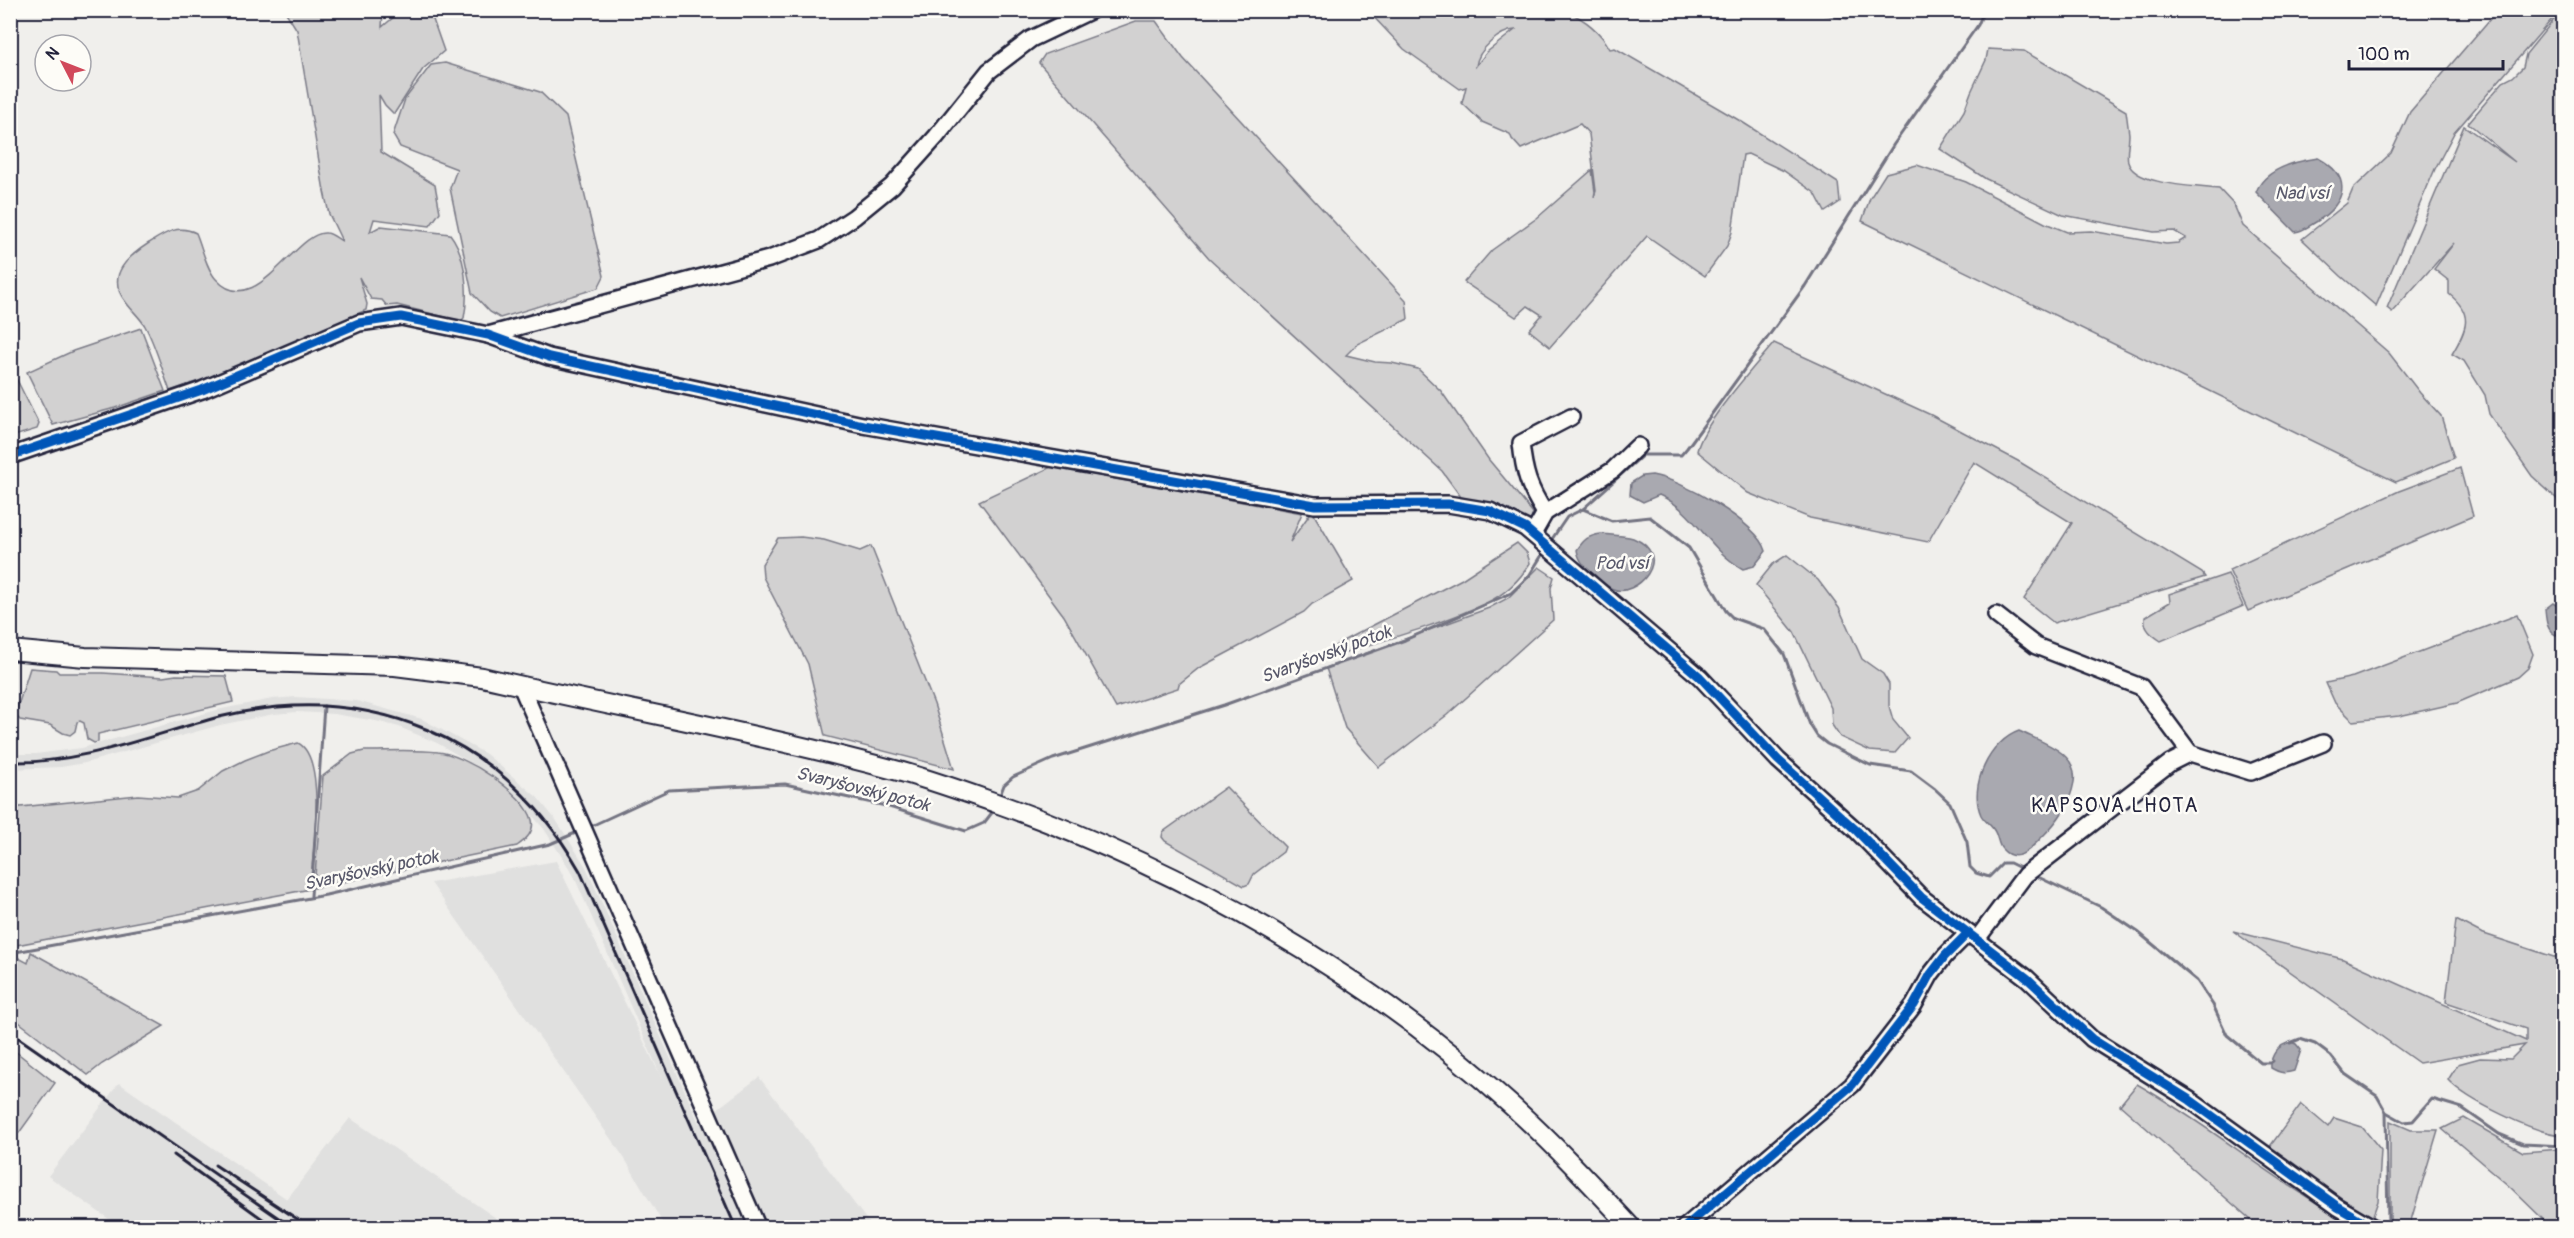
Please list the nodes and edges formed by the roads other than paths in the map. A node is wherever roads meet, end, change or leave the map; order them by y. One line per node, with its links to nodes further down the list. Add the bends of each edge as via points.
1 (1092, 10): 2 (street, via 1031,39 989,71 892,186 819,240 769,259)
2 (489, 335): 5 (street, via 401,317 359,323 202,390); 7 (street, via 549,357 862,425 1315,505 1448,504 1490,511)
3 (1571, 417): 6 (street, via 1521,443 1530,490)
4 (1638, 446): 6 (street, via 1613,470)
5 (10, 456)
6 (1545, 513): 7 (street)
7 (1533, 534): 13 (street, via 1700,677 1778,760 1857,831 1921,897)
8 (1996, 615): 12 (street, via 2036,646 2141,687)
9 (10, 650): 10 (main road, via 85,657 422,668)
10 (521, 686): 14 (street); 15 (main road, via 892,769 1005,806 1103,845 1185,884 1287,940 1382,1002 1450,1054 1512,1106)
11 (2324, 743): 12 (street, via 2251,771)
12 (2190, 753): 13 (street, via 2170,763 2029,872)
13 (1973, 936): 16 (street, via 1945,956 1914,1005 1852,1085); 17 (street, via 2028,978 2092,1039 2190,1100 2338,1207)
14 (758, 1227)
15 (1632, 1227)
16 (1684, 1227)
17 (2374, 1227)

